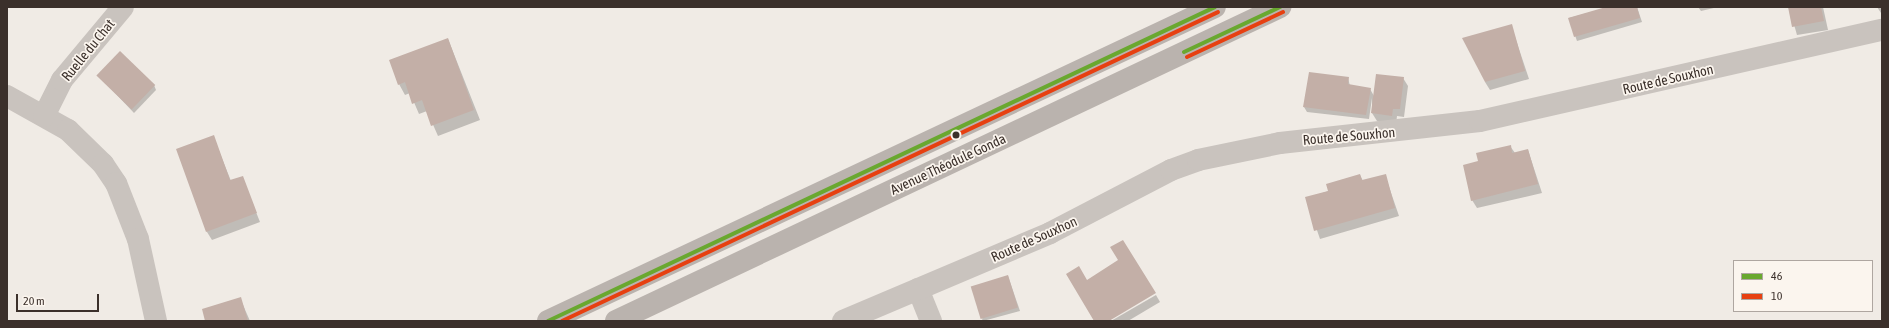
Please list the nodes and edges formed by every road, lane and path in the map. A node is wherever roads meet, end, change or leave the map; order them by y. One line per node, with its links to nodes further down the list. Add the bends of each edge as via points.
1 (123, 7): 6 (street, Ruelle du Chat, via 62,80)
2 (1215, 7): 9 (main road, Avenue Théodule Gonda)
3 (1280, 7): 10 (main road, Avenue Théodule Gonda)
4 (1882, 30): 7 (street, Route de Souxhon, via 1480,121 1280,143 1198,160 1171,170 1050,233)
5 (7, 96): 6 (street)
6 (44, 116): 8 (street, via 84,144 116,184 138,239)
7 (918, 289): 11 (street, Route de Souxhon); 12 (street)
8 (156, 321)
9 (548, 321)
10 (616, 321)
11 (843, 321)
12 (931, 321)

